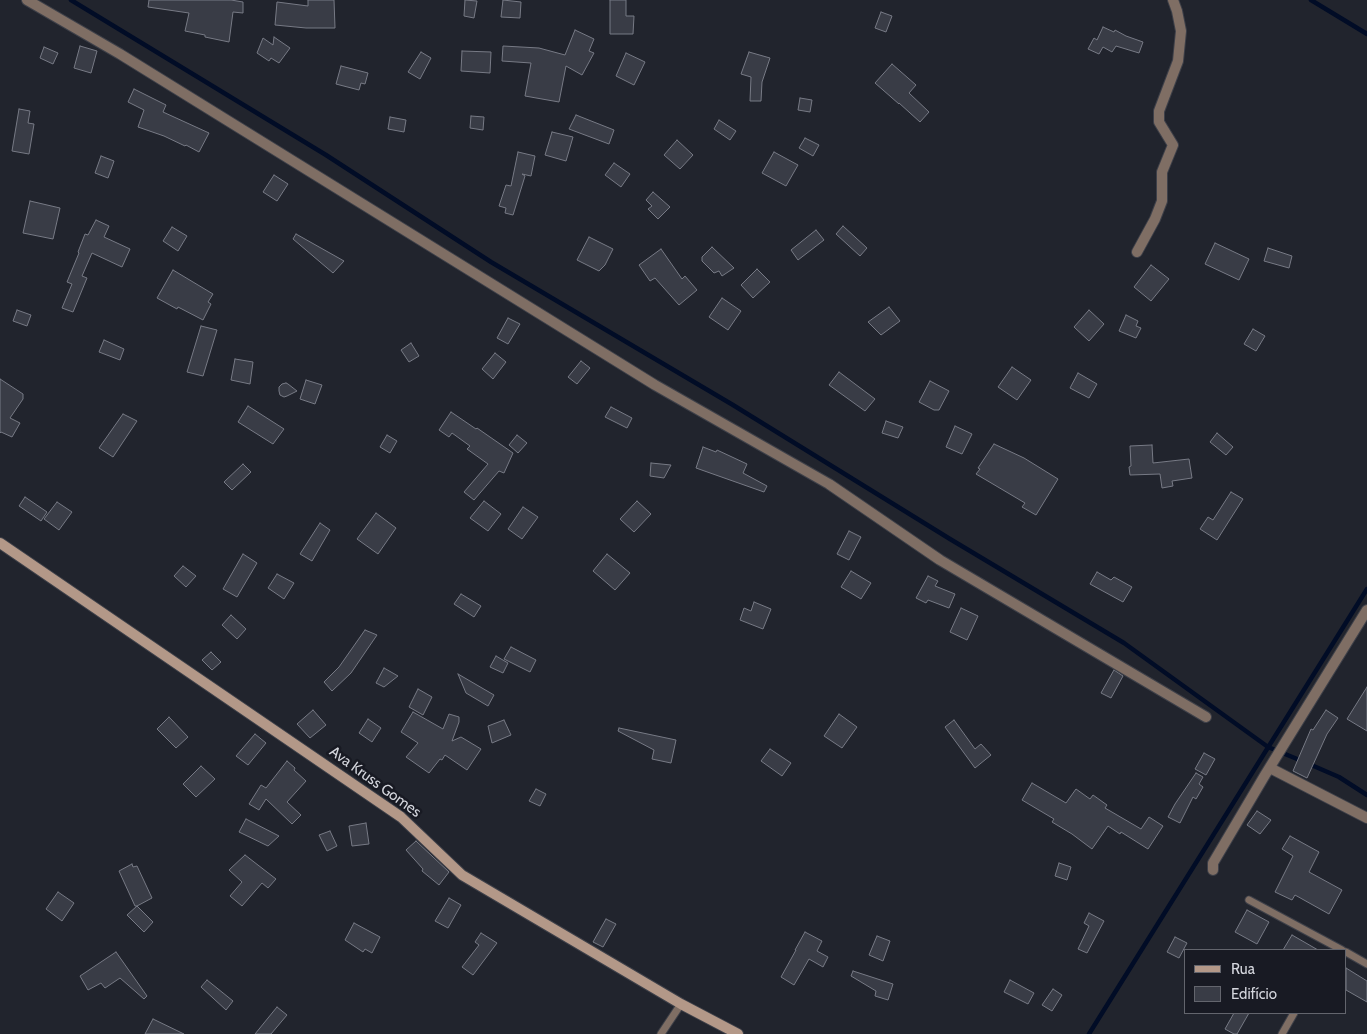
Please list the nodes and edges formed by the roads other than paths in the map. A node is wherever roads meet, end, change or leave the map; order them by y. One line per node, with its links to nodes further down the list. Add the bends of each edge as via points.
1 (27, 0): 6 (street, via 656,385 830,484 940,560)
2 (1172, 0): 3 (street, via 1181,31 1178,61 1159,112 1159,122 1173,145 1162,172 1162,201)
3 (1137, 252)
4 (0, 543): 14 (street, Ava Kruss Gomes, via 401,816 462,874)
5 (1367, 610): 7 (street)
6 (1206, 716)
7 (1270, 768): 8 (street); 9 (street, via 1213,863)
8 (1367, 818)
9 (1213, 870)
10 (1249, 900): 11 (lane)
11 (1330, 948)
12 (1347, 953): 13 (lane)
13 (1367, 964)
14 (681, 1004): 16 (lane); 17 (street, Ava Kruss Gomes)
15 (1293, 1014): 18 (lane)
16 (661, 1034)
17 (738, 1034)
18 (1282, 1034)

